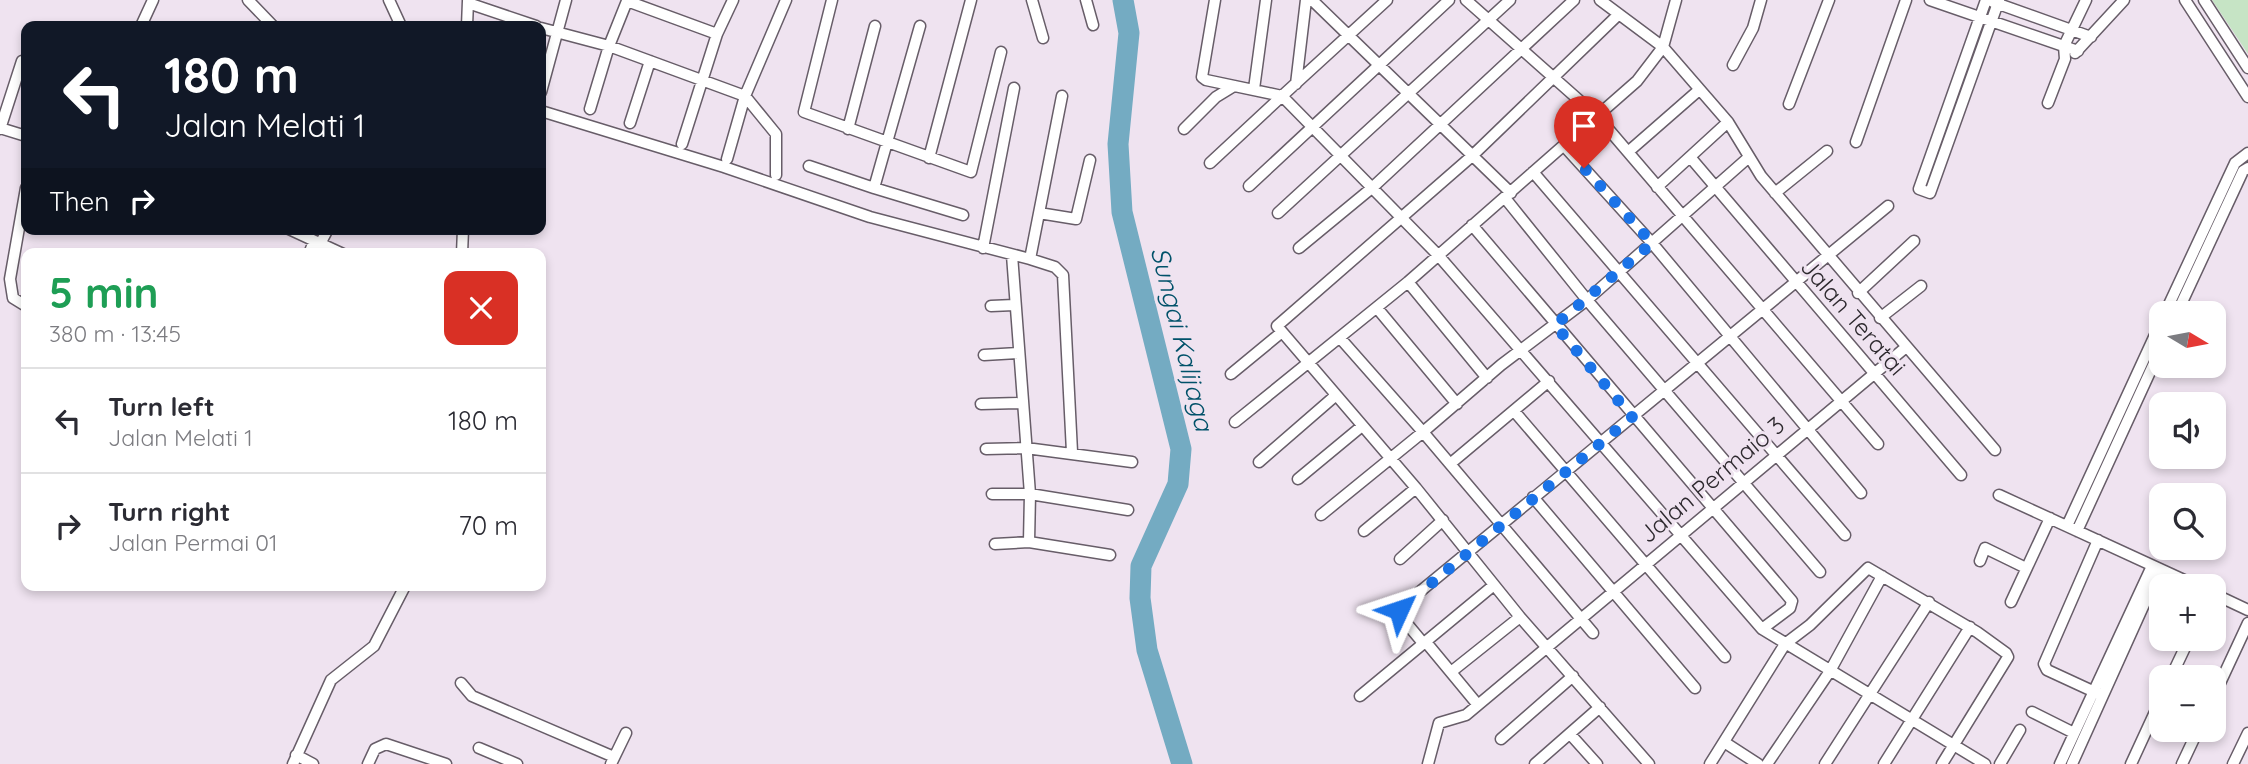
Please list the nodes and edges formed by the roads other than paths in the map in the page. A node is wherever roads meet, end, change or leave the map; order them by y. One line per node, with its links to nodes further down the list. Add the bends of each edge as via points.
1 (153, 0): 35 (street)
2 (248, 0): 36 (street)
3 (389, 0): 37 (street)
4 (566, 0): 46 (street)
5 (733, 0): 47 (street)
6 (786, 0): 72 (street)
7 (832, 0): 86 (street, via 804,112)
8 (971, 0): 100 (street)
9 (1032, 0): 50 (street)
10 (1086, 0): 41 (street)
11 (1215, 0): 67 (street, via 1201,72 1206,80)
12 (1266, 0): 69 (street)
13 (1387, 0): 48 (street)
14 (1449, 0): 60 (street)
15 (1466, 0): 40 (street)
16 (1510, 0): 40 (street)
17 (1574, 0): 54 (street)
18 (1600, 0): 32 (street)
19 (1676, 0): 53 (street)
20 (1761, 0): 61 (street, via 1753,28)
21 (1829, 0): 77 (street)
22 (1906, 0): 89 (street)
23 (1930, 0): 33 (street)
24 (1986, 0): 31 (street); 33 (street)
25 (2086, 0): 44 (street)
26 (2185, 0): 75 (street)
27 (2204, 0): 62 (street)
28 (1314, 1): 48 (street); 66 (street)
29 (2121, 1): 49 (street)
30 (468, 2): 38 (street); 39 (street)
31 (1998, 2): 34 (street); 44 (street)
32 (1618, 15): 53 (street); 65 (street)
33 (1980, 16): 34 (street); 34 (street, via 1919,189 1927,193)
34 (1992, 20): 52 (street)
35 (143, 21)
36 (268, 21)
37 (399, 21)
38 (467, 21)
39 (521, 21)
40 (1488, 21): 54 (street); 71 (street)
41 (1093, 25)
42 (875, 26): 86 (street)
43 (920, 26): 91 (street)
44 (2073, 29): 49 (street); 52 (street)
45 (546, 30): 46 (street)
46 (556, 33): 51 (street); 63 (street)
47 (717, 34): 51 (street, via 627,1); 64 (street)
48 (1349, 35): 60 (street); 66 (street)
49 (2091, 37): 55 (street)
50 (1043, 38)
51 (609, 46): 58 (street); 78 (street)
52 (2064, 46): 55 (street); 57 (street)
53 (1663, 47): 70 (street); 80 (street, via 1637,81)
54 (1520, 49): 65 (street); 83 (street)
55 (2078, 51): 57 (street)
56 (1001, 52): 100 (street, via 971,172)
57 (2065, 59): 76 (street)
58 (650, 61): 64 (street); 82 (street)
59 (21, 64): 85 (street)
60 (1381, 65): 71 (street); 84 (street)
61 (1732, 65)
62 (2248, 68)
63 (546, 72)
64 (702, 78): 72 (street); 90 (street)
65 (1554, 78): 80 (street); 96 (street)
66 (1296, 84): 74 (street)
67 (1234, 86): 69 (street); 87 (street)
68 (1014, 88): 128 (street)
69 (1254, 89): 74 (street)
70 (1699, 90): 81 (street); 94 (street)
71 (1410, 94): 83 (street); 97 (street)
72 (745, 96): 101 (street); 108 (street, via 776,134)
73 (1062, 96): 117 (street)
74 (1282, 96): 84 (street); 103 (street)
75 (2248, 97)
76 (2048, 103)
77 (1789, 104)
78 (590, 109)
79 (546, 113): 128 (street)
80 (1598, 117): 92 (street); 94 (street)
81 (1728, 122): 98 (street); 99 (street)
82 (630, 123)
83 (1439, 126): 96 (street); 110 (street)
84 (1310, 127): 97 (street); 109 (street)
85 (0, 128): 88 (street)
86 (848, 129): 91 (street)
87 (1184, 129)
88 (21, 134)
89 (1856, 142)
90 (682, 144)
91 (886, 144): 100 (street); 113 (street)
92 (1564, 146): 107 (street); 126 (street)
93 (1827, 151): 114 (street)
94 (1628, 152): 111 (street)
95 (2248, 153): 104 (street)
96 (1472, 156): 115 (street); 121 (street)
97 (1342, 157): 110 (street); 118 (street)
98 (1690, 157): 111 (street); 112 (street, Jalan Teratai)
99 (1749, 157): 112 (street); 114 (street)
100 (929, 158)
101 (726, 159)
102 (1090, 160): 117 (street, via 1080,215 1076,219)
103 (1210, 163)
104 (2235, 163): 106 (street); 140 (street)
105 (808, 166): 113 (street)
106 (2245, 169): 141 (street)
107 (1533, 172): 115 (street); 134 (street)
108 (776, 175)
109 (1249, 186)
110 (1373, 187): 121 (street); 129 (street)
111 (1657, 187): 120 (street)
112 (1713, 187): 120 (street); 136 (street, Jalan Teratai)
113 (874, 188): 119 (street)
114 (1775, 193): 132 (street)
115 (1508, 195): 123 (street); 139 (street)
116 (1888, 206): 132 (street)
117 (1039, 213): 133 (street)
118 (1278, 214)
119 (963, 215)
120 (1681, 217): 126 (street); 146 (street)
121 (1403, 218): 131 (street); 149 (street, via 1291,313 1278,326)
122 (21, 220): 142 (street, via 10,289)
123 (1472, 225): 131 (street); 148 (street)
124 (313, 238): 127 (street)
125 (1914, 241): 138 (street)
126 (1652, 243): 134 (street); 150 (street)
127 (332, 248)
128 (983, 248): 130 (street)
129 (1299, 248)
130 (1012, 255): 133 (street); 143 (street)
131 (1438, 255): 135 (street); 153 (street)
132 (1829, 257): 136 (street); 138 (street)
133 (1030, 259): 181 (street, via 1055,267 1063,275)
134 (1619, 272): 139 (street); 158 (street)
135 (1408, 282): 145 (street); 162 (street)
136 (1796, 282): 146 (street); 160 (street, Jalan Teratai)
137 (1921, 286): 147 (street)
138 (1858, 293): 147 (street)
139 (1587, 300): 148 (street); 164 (street)
140 (2171, 301)
141 (2183, 301)
142 (21, 303)
143 (1014, 305): 144 (street); 154 (street)
144 (991, 306)
145 (1377, 308): 151 (street); 169 (street)
146 (1764, 309): 150 (street); 166 (street)
147 (1880, 318): 152 (street)
148 (1555, 325): 153 (street); 171 (street)
149 (1282, 332): 157 (street); 161 (street)
150 (1730, 336): 158 (street); 174 (street)
151 (1340, 338): 157 (street); 175 (street)
152 (1905, 348): 160 (street, Jalan Permaio 3); 180 (street)
153 (1523, 351): 162 (street); 163 (street)
154 (1018, 353): 155 (street); 167 (street)
155 (984, 355)
156 (2149, 359): 203 (street)
157 (1311, 363): 165 (street); 172 (street)
158 (1697, 364): 164 (street); 182 (street)
159 (2149, 372): 203 (street)
160 (1874, 373): 166 (street, Jalan Permaio 3); 188 (street, Jalan Teratai)
161 (1231, 374)
162 (1487, 378): 169 (street)
163 (1549, 382): 170 (street); 176 (street)
164 (1664, 390): 171 (street); 190 (street)
165 (1335, 396): 173 (street); 185 (street)
166 (1841, 399): 174 (street, Jalan Permaio 3); 177 (street)
167 (1022, 403): 168 (street); 178 (street)
168 (981, 404)
169 (1457, 404): 175 (street)
170 (1514, 411): 186 (street); 187 (street)
171 (1632, 417): 176 (street); 198 (street)
172 (1235, 422)
173 (1362, 426): 183 (street); 189 (street)
174 (1806, 428): 182 (street, Jalan Permaio 3); 192 (street)
175 (1423, 432): 183 (street); 186 (street)
176 (1602, 443): 187 (street); 206 (street)
177 (1878, 444)
178 (1026, 447): 179 (street); 181 (street); 194 (street)
179 (986, 449)
180 (1995, 450)
181 (1072, 452): 184 (street)
182 (1775, 453): 190 (street, Jalan Permaio 3); 205 (street)
183 (1391, 458): 191 (street); 199 (street)
184 (1132, 462)
185 (1259, 462)
186 (1450, 464): 202 (street)
187 (1565, 471): 196 (street); 214 (street)
188 (1961, 475)
189 (1298, 479)
190 (1743, 482): 198 (street, Jalan Permaio 3); 217 (street)
191 (1416, 488): 201 (street); 204 (street)
192 (1861, 493)
193 (992, 494): 194 (street)
194 (1030, 494): 197 (street); 208 (street)
195 (1999, 495): 200 (street)
196 (1533, 497): 202 (street); 221 (street)
197 (1128, 510)
198 (1712, 510): 206 (street, Jalan Permaio 3); 231 (street, via 1792,601 1790,608)
199 (1321, 515)
200 (2050, 518): 203 (street); 216 (street)
201 (1443, 520): 210 (street); 212 (street)
202 (1502, 524): 210 (street); 228 (street)
203 (2072, 528): 207 (street)
204 (1364, 531)
205 (1845, 535)
206 (1680, 536): 214 (street, Jalan Permaio 3); 231 (street)
207 (2098, 540): 215 (street); 244 (street, via 2044,660 2047,670)
208 (1029, 542): 209 (street); 211 (street)
209 (995, 544)
210 (1468, 552): 220 (street); 233 (street, via 1399,608 1403,620)
211 (1110, 555)
212 (1400, 559)
213 (1980, 561): 216 (street, via 1985,548)
214 (1646, 564): 221 (street, Jalan Permaio 3); 236 (street)
215 (2157, 567): 218 (street); 244 (street)
216 (2026, 568): 225 (street)
217 (1820, 572)
218 (2172, 574)
219 (1882, 576): 224 (street); 234 (street, via 1866,568 1820,616); 238 (street)
220 (1493, 584): 227 (street); 233 (street)
221 (1615, 590): 228 (street, Jalan Permaio 3); 242 (street)
222 (402, 591): 261 (street, via 374,646 331,680)
223 (2226, 600): 226 (street)
224 (1929, 602): 230 (street); 243 (street)
225 (2011, 602)
226 (2248, 610)
227 (1520, 617): 235 (street); 239 (street)
228 (1582, 619): 232 (street); 235 (street, Jalan Permaio 3)
229 (2248, 623): 237 (street)
230 (1970, 627): 249 (street); 259 (street, via 2004,649 2008,657)
231 (1762, 629): 234 (street)
232 (1593, 633)
233 (1424, 642): 239 (street); 245 (street)
234 (1785, 644): 238 (street); 257 (street)
235 (1547, 646): 240 (street); 246 (street, Jalan Permaio 3)
236 (1725, 657)
237 (2226, 670)
238 (1830, 671): 243 (street); 273 (street)
239 (1451, 672): 246 (street)
240 (1573, 676): 247 (street); 256 (street)
241 (461, 683): 262 (street, via 472,696)
242 (1695, 688)
243 (1869, 694): 249 (street); 274 (street)
244 (2098, 694): 253 (street); 280 (street)
245 (1360, 696)
246 (1478, 705): 267 (street, Jalan Permaio 3, via 1466,715 1436,726)
247 (1600, 708): 255 (street); 270 (street)
248 (2032, 712): 253 (street)
249 (1911, 719): 259 (street); 275 (street)
250 (2149, 725): 281 (street)
251 (2020, 730): 278 (street)
252 (626, 733): 262 (street)
253 (2074, 733): 279 (street)
254 (2248, 733): 283 (street)
255 (1570, 734): 268 (street); 269 (street)
256 (1501, 739)
257 (1724, 742): 271 (street); 272 (street)
258 (2192, 742): 282 (street)
259 (1954, 745): 276 (street); 277 (street)
260 (478, 748): 266 (street)
261 (294, 760): 263 (street)
262 (613, 761)
263 (313, 764)
264 (368, 764): 265 (street, via 375,749 386,744)
265 (446, 764)
266 (517, 764)
267 (1428, 764)
268 (1536, 764)
269 (1597, 764)
270 (1649, 764)
271 (1710, 764)
272 (1758, 764)
273 (1767, 764)
274 (1825, 764)
275 (1884, 764)
276 (1942, 764)
277 (1985, 764)
278 (2000, 764)
279 (2060, 764)
280 (2072, 764)
281 (2131, 764)
282 (2182, 764)
283 (2233, 764)

